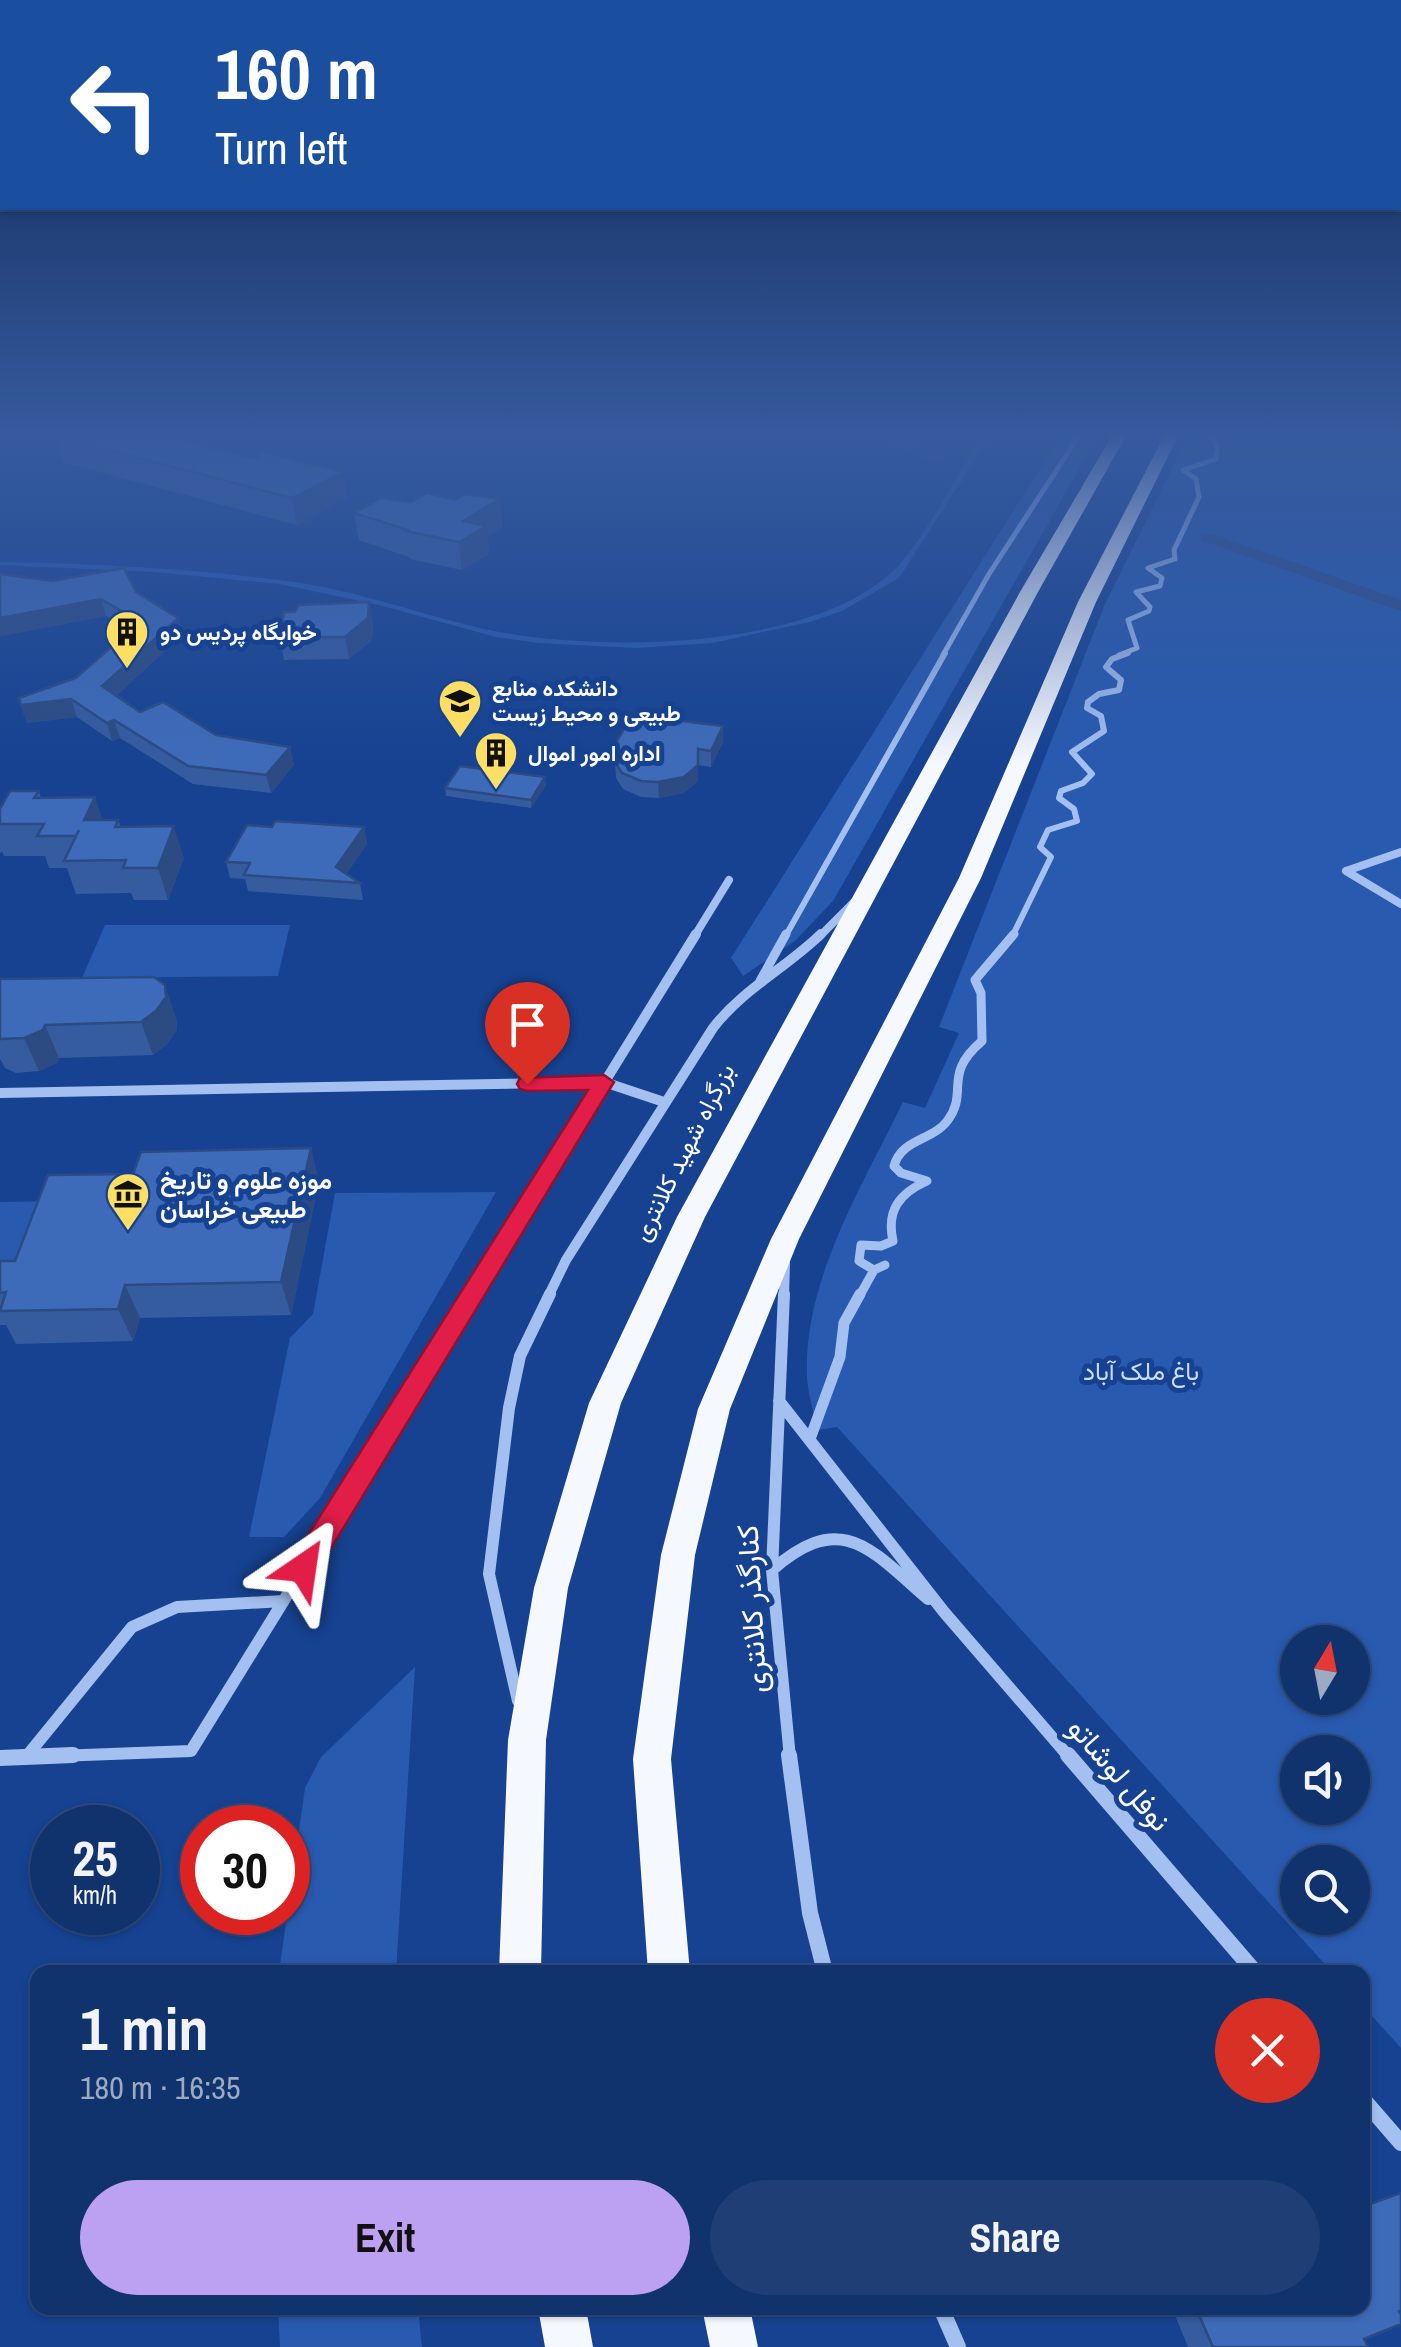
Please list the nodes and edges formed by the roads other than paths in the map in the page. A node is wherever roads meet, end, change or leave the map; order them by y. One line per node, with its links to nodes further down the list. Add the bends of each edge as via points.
1 (1009, 544): 9 (street)
2 (1056, 544): 7 (highway, بزرگراه شهید کلانتری)
3 (1117, 544): 13 (highway, via 970,878)
4 (1177, 544): 15 (street, via 1175,559 1148,568 1162,578 1160,586 1136,592 1150,606 1128,620 1138,648 1107,663 1121,680 1119,690 1088,702 1104,731 1072,752 1092,774 1059,798 1074,809 1077,822 1048,830 1040,846 1051,856 1016,934 975,980 982,1041 958,1063 952,1114 896,1157 901,1173 927,1181 894,1204 893,1241 861,1245 859,1261)
5 (1401, 852): 8 (street, via 1346,870)
6 (730, 880): 10 (street)
7 (869, 887): 9 (street, via 800,955); 21 (highway, بزرگراه شهید کلانتری, via 691,1217 605,1403 551,1588)
8 (1401, 904)
9 (760, 981): 12 (street, via 734,1001)
10 (604, 1082): 11 (street); 12 (street); 19 (street)
11 (0, 1092)
12 (664, 1102): 21 (street, via 566,1260 520,1356 489,1574)
13 (786, 1239): 16 (street, کنارگذر کلانتری); 25 (highway, via 714,1409 678,1555 652,1759)
14 (886, 1265): 15 (street)
15 (874, 1270): 17 (street, via 844,1323 840,1357)
16 (778, 1401): 17 (street, نوفل لوشاتو); 18 (street, کنارگذر کلانتری)
17 (810, 1438): 20 (street, نوفل لوشاتو)
18 (772, 1570): 20 (street, نوفل لوشاتو, via 793,1547 824,1536 857,1540); 26 (street, کنارگذر کلانتری, via 786,1731)
19 (283, 1601): 22 (street, via 177,1607 132,1626); 22 (street, via 190,1751)
20 (944, 1612): 27 (street, نوفل لوشاتو)
21 (527, 1740): 24 (highway, بزرگراه شهید کلانتری)
22 (26, 1757): 23 (street)
23 (0, 1758)
24 (520, 1965)
25 (667, 1965)
26 (823, 1965)
27 (1248, 1965)
28 (1370, 2107): 29 (street)
29 (1401, 2143)
30 (563, 2315): 33 (highway)
31 (727, 2315): 34 (highway)
32 (944, 2315): 35 (street)
33 (569, 2347)
34 (734, 2347)
35 (958, 2347)

